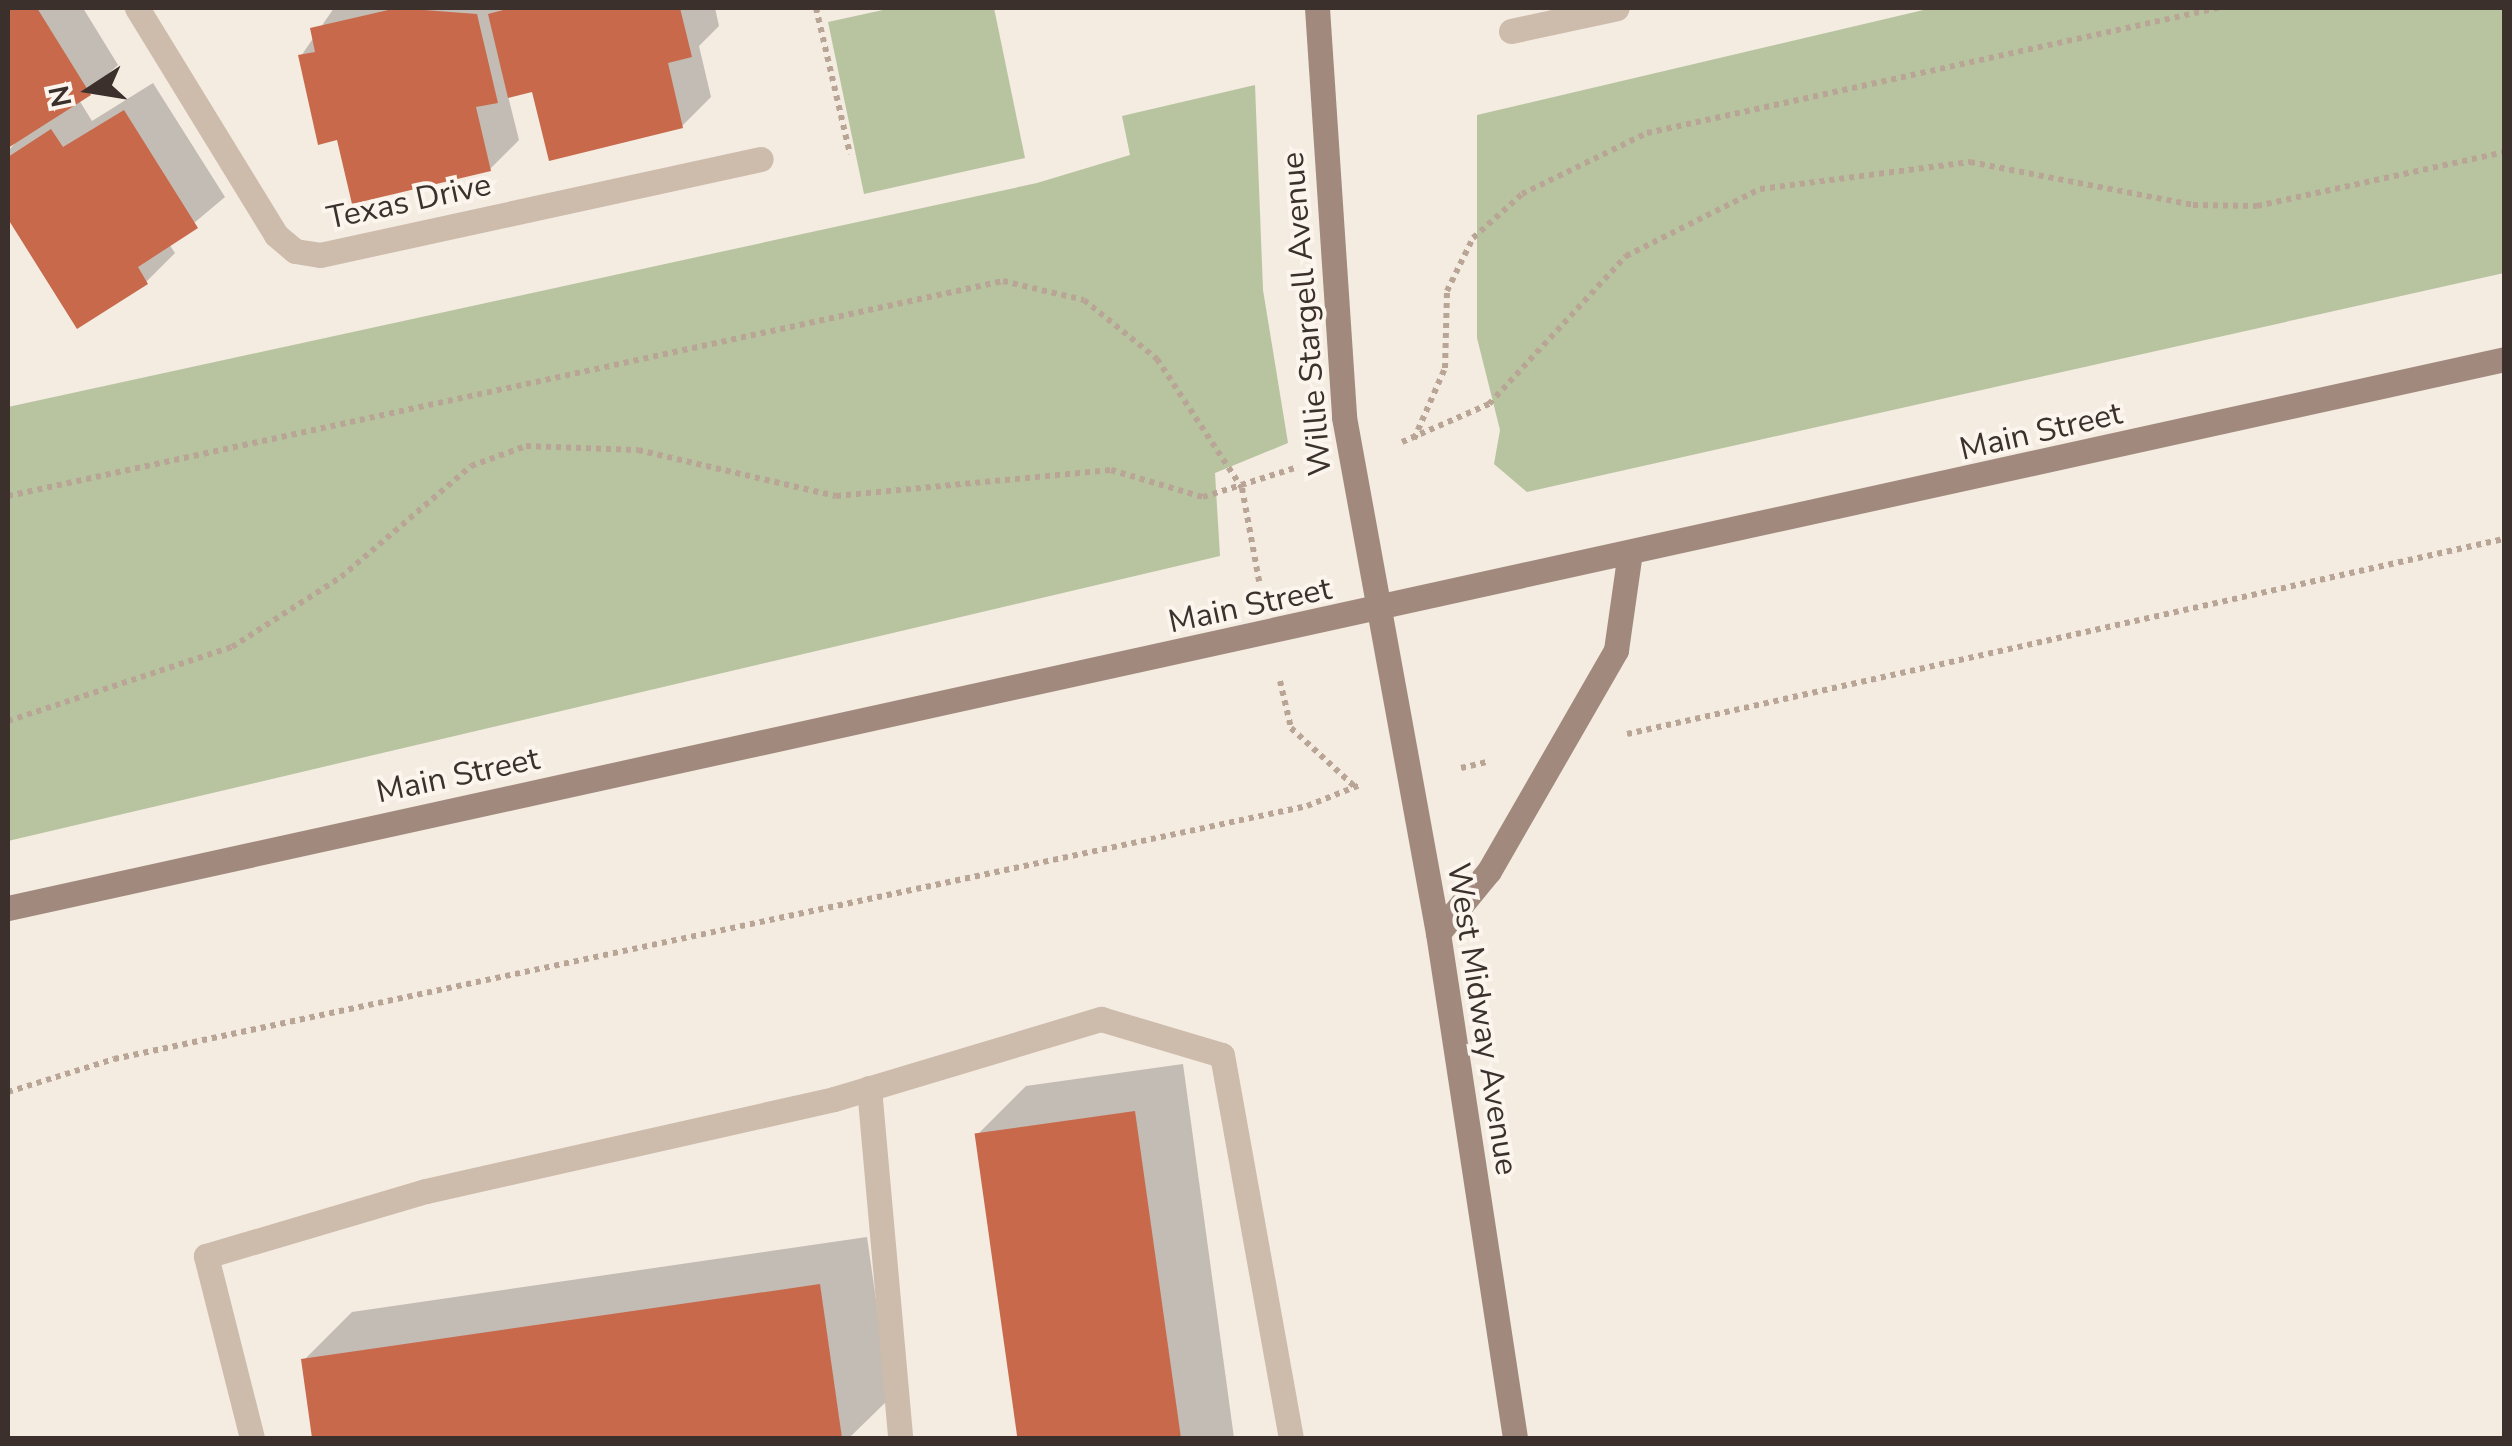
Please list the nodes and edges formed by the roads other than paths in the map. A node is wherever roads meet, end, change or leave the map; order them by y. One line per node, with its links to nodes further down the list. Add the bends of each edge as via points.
1 (138, 8): 5 (street, Texas Drive, via 276,235 295,250 320,255)
2 (1317, 8): 8 (street, Willie Stargell Avenue, via 1344,417)
3 (1617, 8): 4 (street)
4 (1511, 32)
5 (762, 159)
6 (2504, 360): 7 (street, Main Street)
7 (1629, 558): 8 (street, Main Street); 10 (street, via 1616,650 1489,871)
8 (1376, 612): 9 (street, Main Street); 10 (street, West Midway Avenue)
9 (8, 908)
10 (1438, 933): 15 (street, West Midway Avenue)
11 (869, 1088): 12 (street, via 426,1191 206,1256); 13 (street); 14 (street, via 1102,1019 1222,1055)
12 (252, 1438)
13 (900, 1438)
14 (1291, 1438)
15 (1514, 1438)

